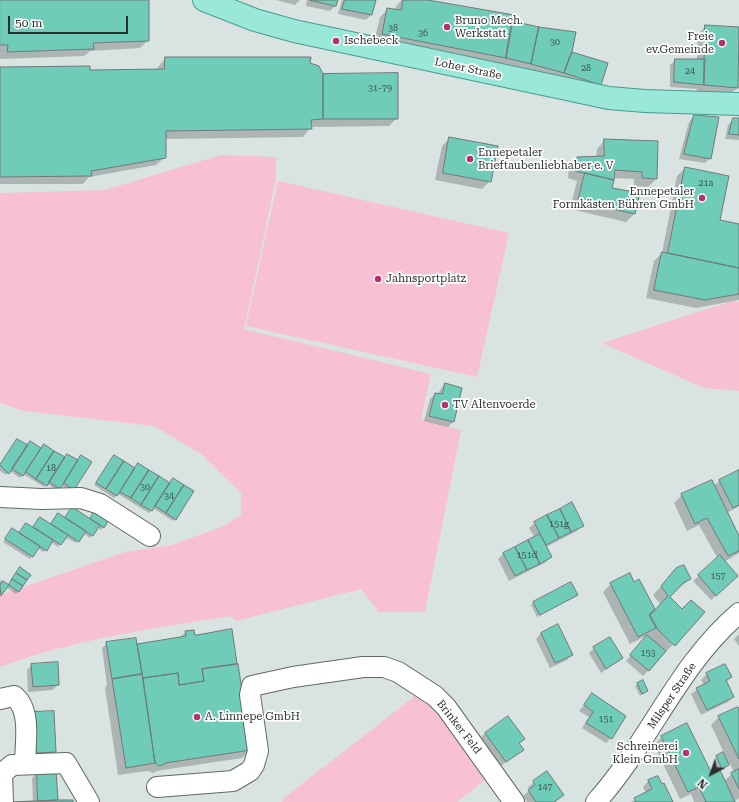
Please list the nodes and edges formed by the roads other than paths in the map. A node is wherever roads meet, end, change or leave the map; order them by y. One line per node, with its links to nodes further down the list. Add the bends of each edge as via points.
1 (204, 0): 2 (main road, Loher Straße, via 255,20 294,31 588,94 645,101)
2 (739, 104)
3 (0, 497): 4 (street, via 82,498 100,504)
4 (150, 536)
5 (739, 613): 13 (street, Milsper Straße, via 699,656 626,763)
6 (0, 699): 7 (street, via 14,696 21,702 26,722)
7 (25, 764): 8 (street, via 12,765); 11 (street, via 66,763)
8 (1, 773): 10 (street)
9 (157, 787): 12 (street, Brinker Feld, via 226,782 245,775 254,765 258,751 250,688 293,677 364,667 384,667 398,672 435,696 446,707)
10 (3, 802)
11 (89, 802)
12 (514, 802)
13 (596, 802)

